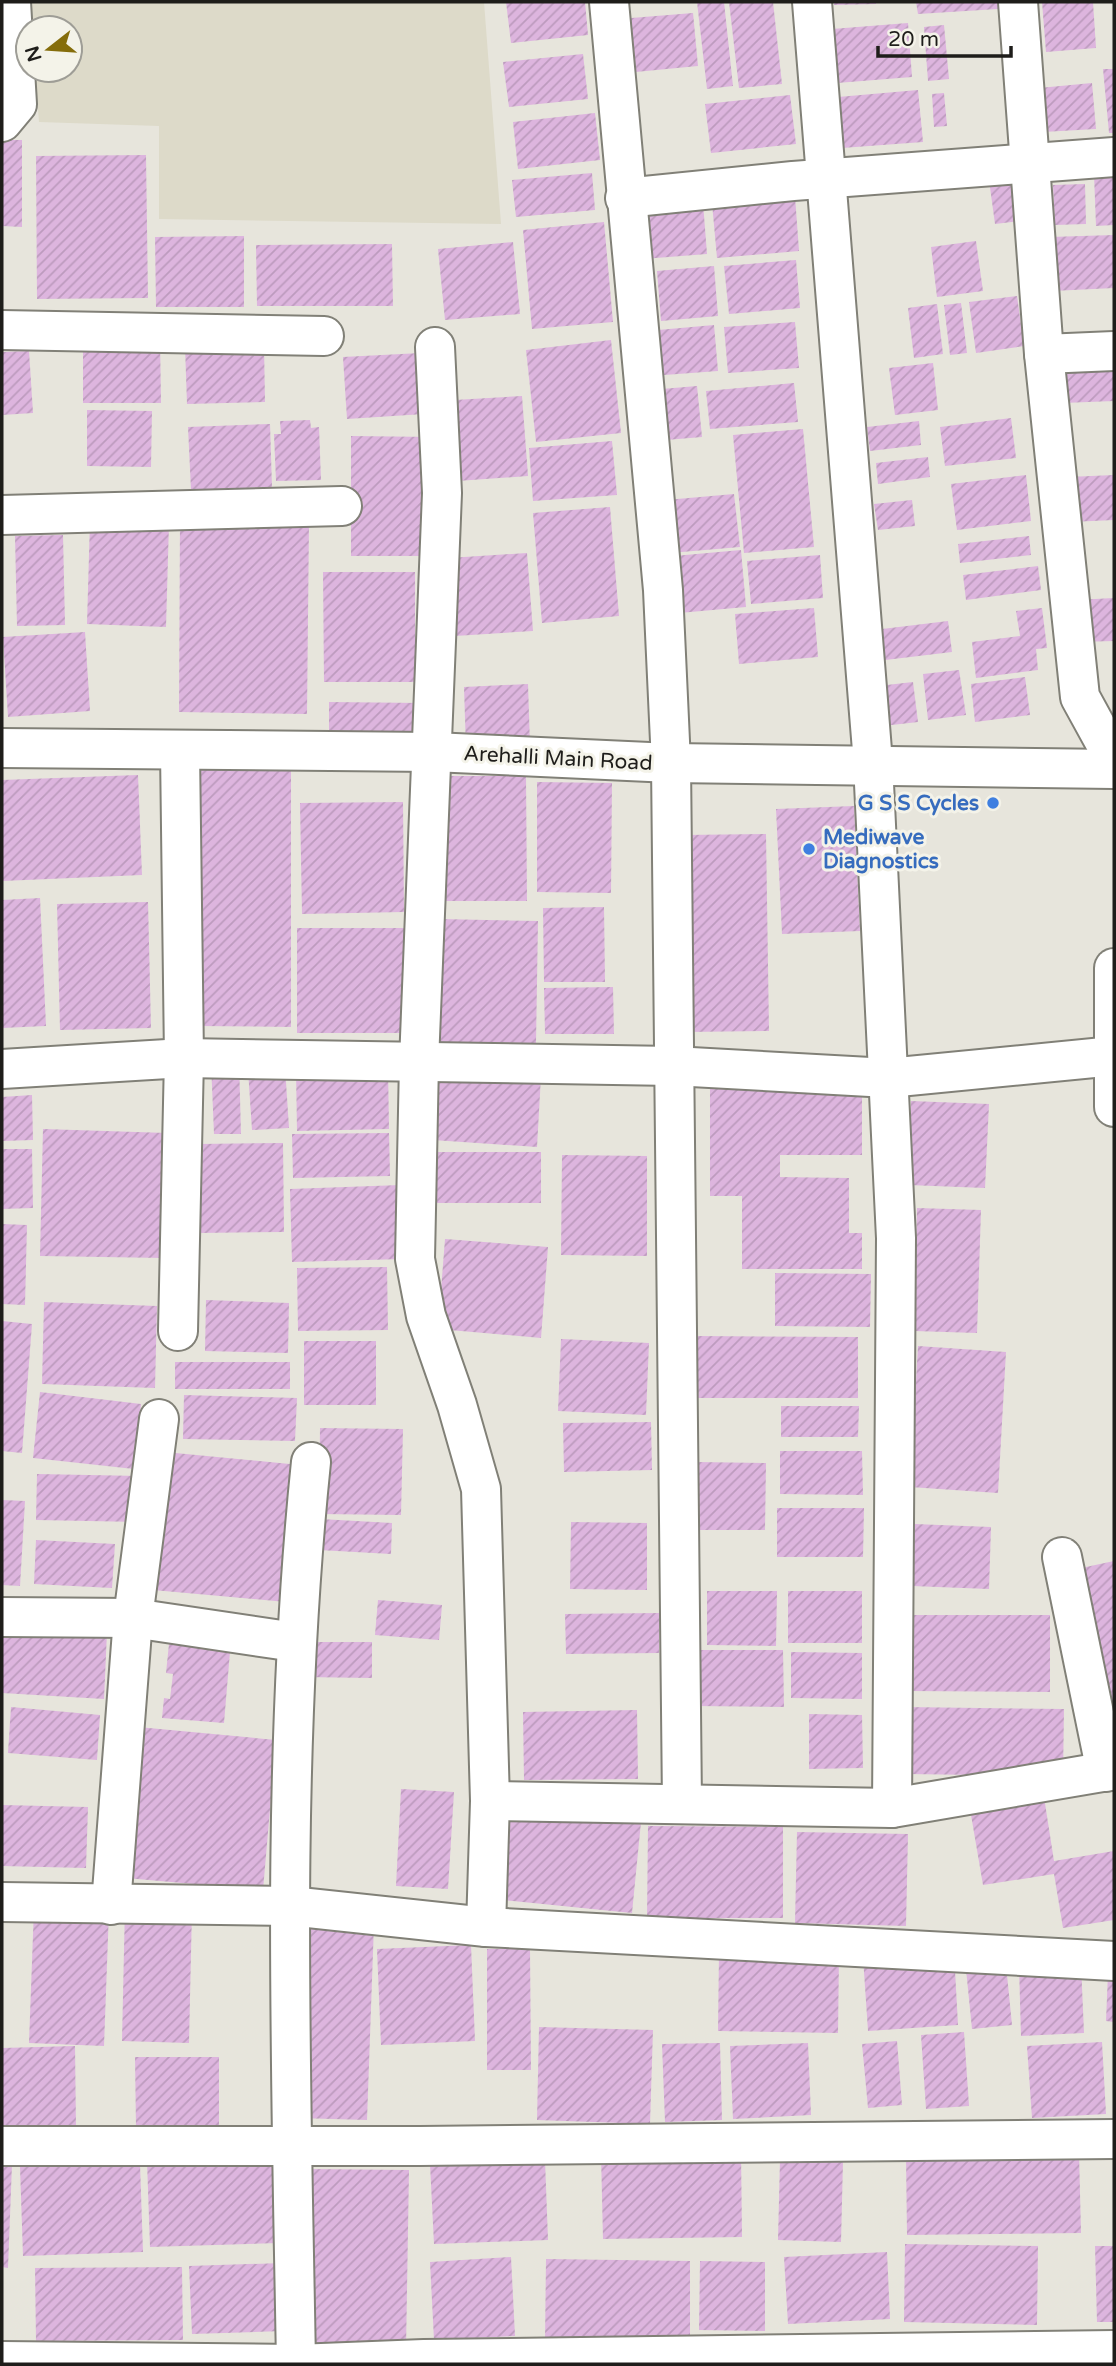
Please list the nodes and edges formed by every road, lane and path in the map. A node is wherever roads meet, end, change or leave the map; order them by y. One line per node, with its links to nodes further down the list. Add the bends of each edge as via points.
1 (11, 2): 5 (street, via 17,104)
2 (609, 2): 9 (street)
3 (812, 2): 8 (street)
4 (1018, 2): 7 (street)
5 (2, 122)
6 (1114, 157): 7 (street)
7 (1031, 162): 8 (street); 14 (street)
8 (825, 179): 9 (street); 22 (street)
9 (625, 198): 21 (street, via 663,590)
10 (2, 330): 11 (street)
11 (324, 336)
12 (435, 347): 19 (street, via 442,493)
13 (1114, 351): 14 (street)
14 (1044, 354): 20 (street, via 1080,697)
15 (342, 506): 16 (street)
16 (2, 515)
17 (2, 748): 18 (street, Arehalli Main Road)
18 (180, 751): 19 (street, Arehalli Main Road); 26 (street)
19 (433, 752): 21 (street, Arehalli Main Road); 27 (street)
20 (1114, 759)
21 (671, 762): 22 (street, Arehalli Main Road); 28 (street)
22 (873, 763): 23 (street, Arehalli Main Road); 30 (street)
23 (1114, 769)
24 (1114, 968): 25 (street)
25 (1113, 1056): 30 (street); 31 (street)
26 (184, 1058): 27 (street); 29 (street); 32 (street)
27 (419, 1062): 28 (street); 40 (street, via 415,1259 426,1316 481,1489)
28 (673, 1066): 30 (street); 41 (street)
29 (2, 1069)
30 (888, 1078): 42 (street, via 896,1238)
31 (1114, 1107)
32 (178, 1331)
33 (159, 1419): 37 (street)
34 (311, 1462): 38 (street)
35 (1062, 1557): 39 (street)
36 (2, 1617): 37 (street)
37 (133, 1618): 38 (street); 44 (street)
38 (295, 1642): 45 (street)
39 (1110, 1771): 42 (street)
40 (490, 1801): 41 (street); 46 (street)
41 (682, 1804): 42 (street)
42 (892, 1808)
43 (2, 1902): 44 (street)
44 (111, 1905): 45 (street)
45 (290, 1906): 46 (street); 49 (street)
46 (486, 1927): 47 (street)
47 (1114, 1961)
48 (1114, 2139): 49 (street)
49 (293, 2144): 50 (street); 53 (street)
50 (2, 2147)
51 (1114, 2350): 53 (street)
52 (2, 2361): 53 (street)
53 (296, 2364)

